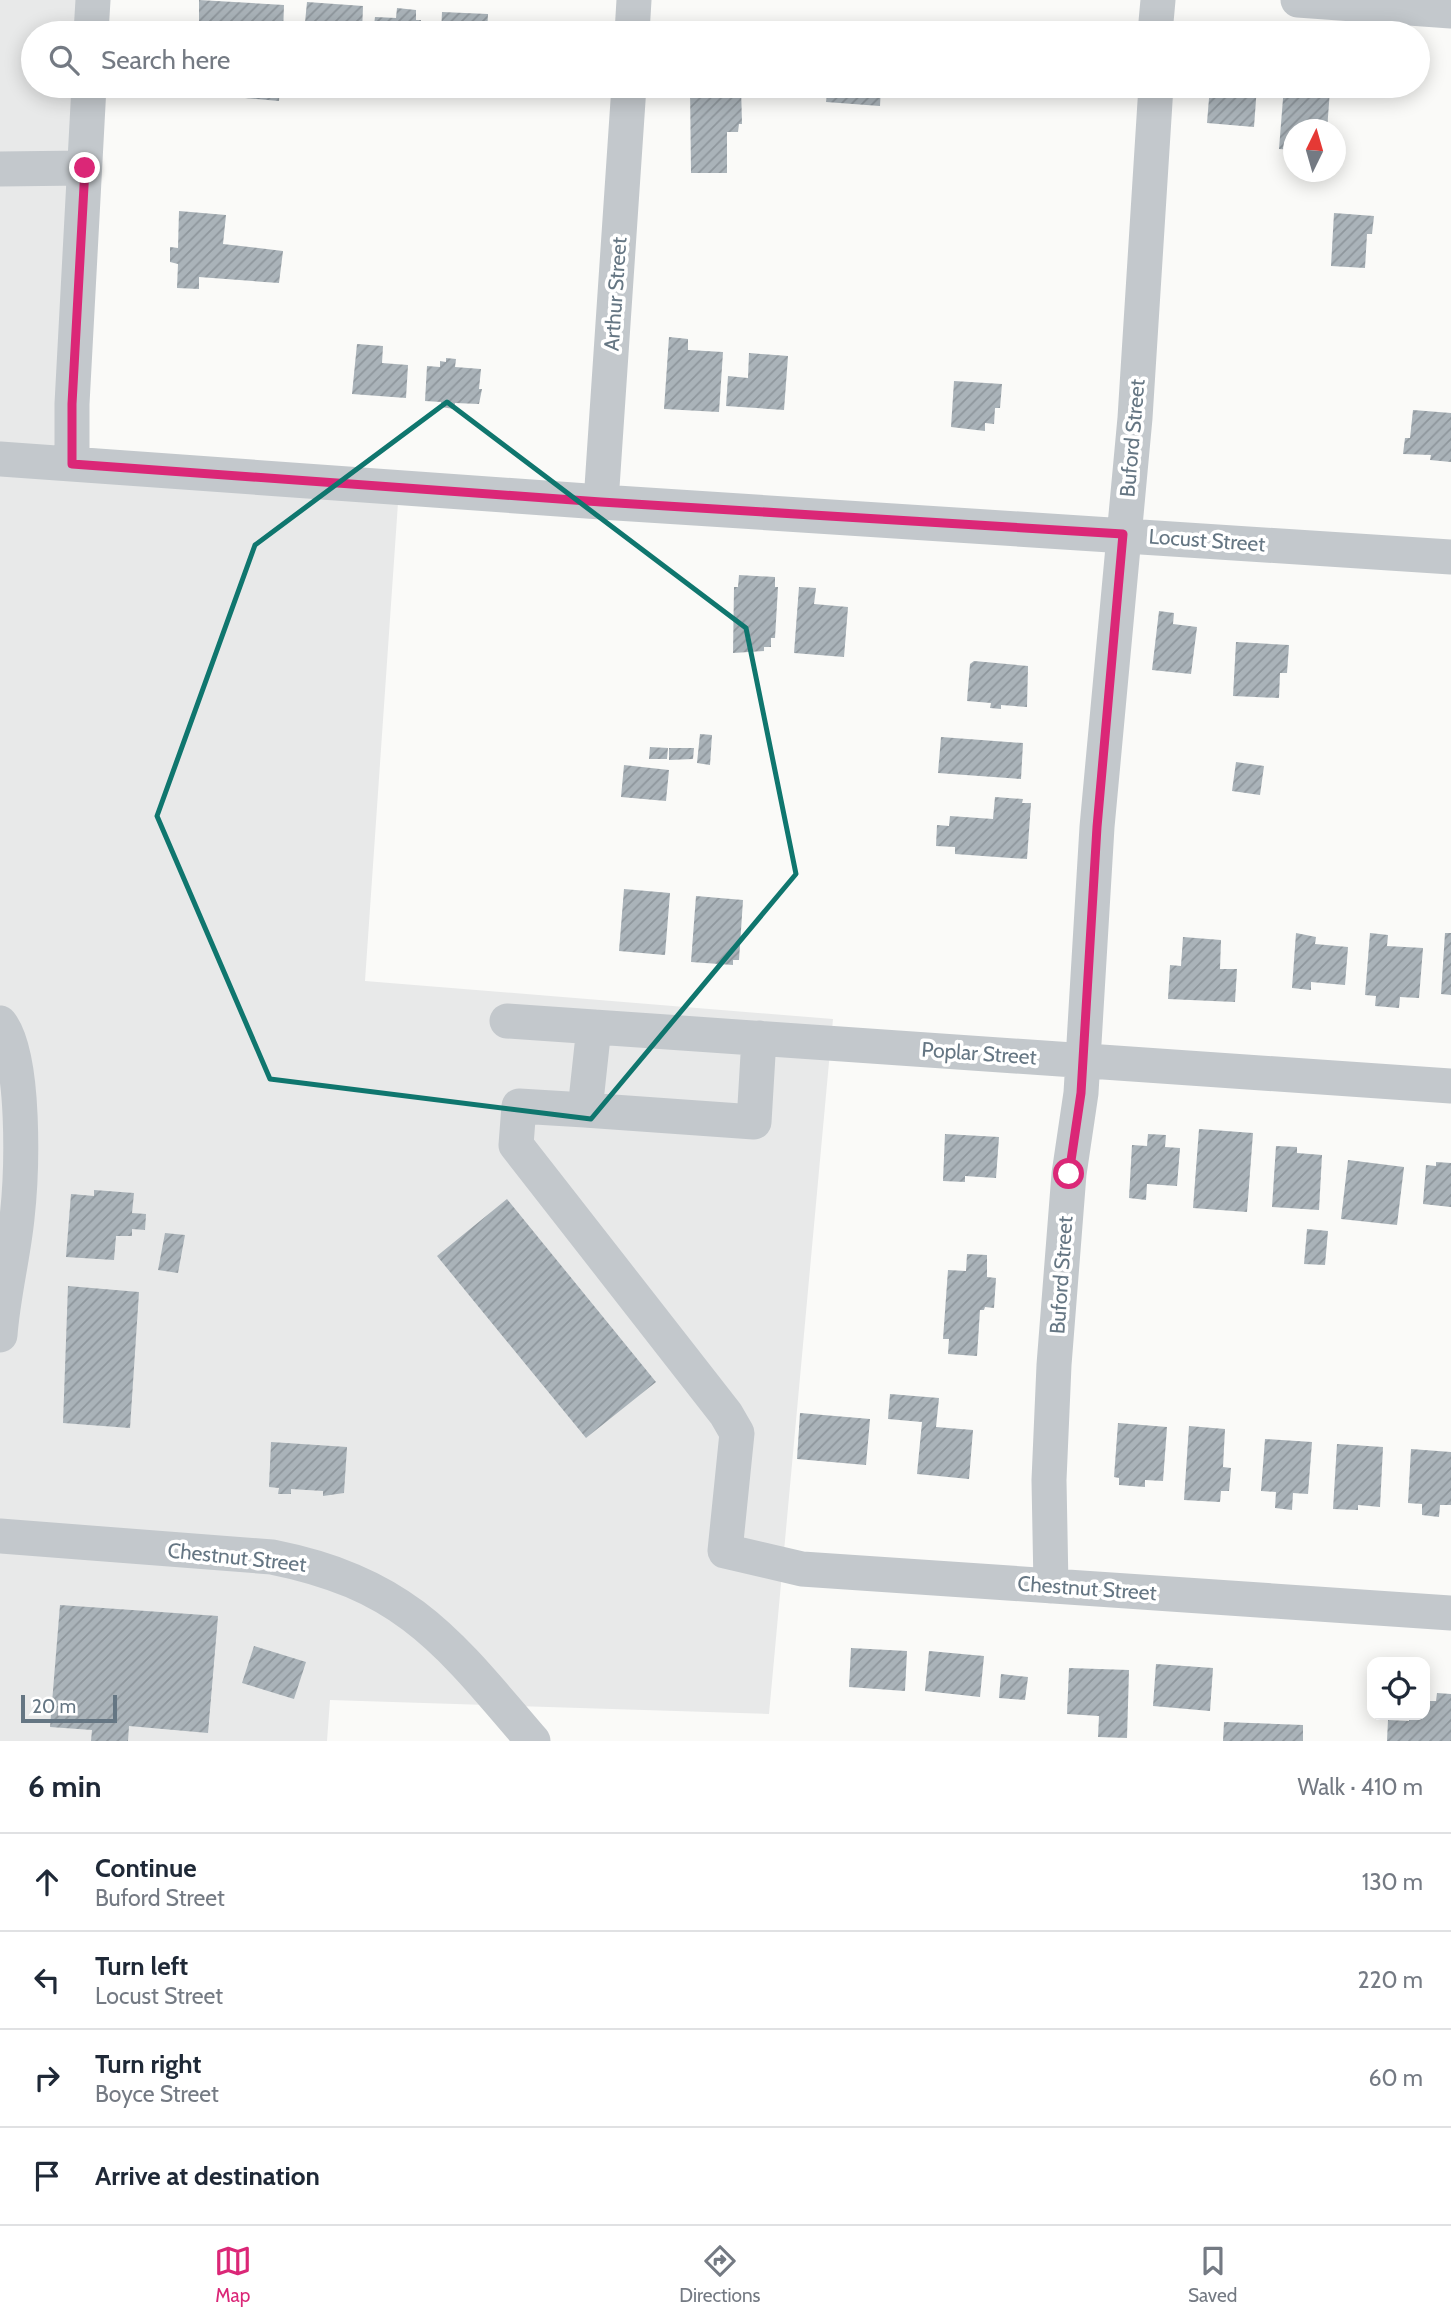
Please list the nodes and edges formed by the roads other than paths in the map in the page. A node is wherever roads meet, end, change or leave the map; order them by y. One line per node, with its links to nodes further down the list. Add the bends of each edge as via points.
1 (93, 0): 6 (street)
2 (634, 0): 7 (street)
3 (1158, 0): 8 (street)
4 (1298, 0): 5 (street)
5 (1451, 11)
6 (92, 21)
7 (633, 21)
8 (1156, 21)
9 (88, 98): 12 (street)
10 (628, 98): 16 (street, Arthur Street)
11 (1155, 98): 17 (street, Buford Street)
12 (85, 168): 13 (street); 15 (street)
13 (0, 169)
14 (1, 449): 15 (street, Locust Street)
15 (72, 464): 16 (street, Locust Street)
16 (601, 502): 17 (street, Locust Street)
17 (1123, 534): 18 (street, Locust Street); 23 (street, Buford Street, via 1097,827)
18 (1451, 556)
19 (507, 1021): 21 (street, Poplar Street)
20 (0, 1023): 26 (street, via 11,1041 20,1123 17,1217)
21 (594, 1027): 22 (street, Poplar Street); 25 (street)
22 (759, 1038): 23 (street, Poplar Street); 25 (street, via 754,1122)
23 (1083, 1060): 24 (street, Poplar Street); 28 (street, Buford Street, via 1054,1365)
24 (1451, 1086)
25 (585, 1110): 28 (street, Chestnut Street, via 519,1106 516,1145 737,1433 725,1551 802,1569)
26 (0, 1335)
27 (0, 1536): 30 (street, Chestnut Street, via 272,1557 350,1577 429,1626)
28 (1051, 1586): 29 (street, Chestnut Street)
29 (1451, 1613)
30 (533, 1741)

